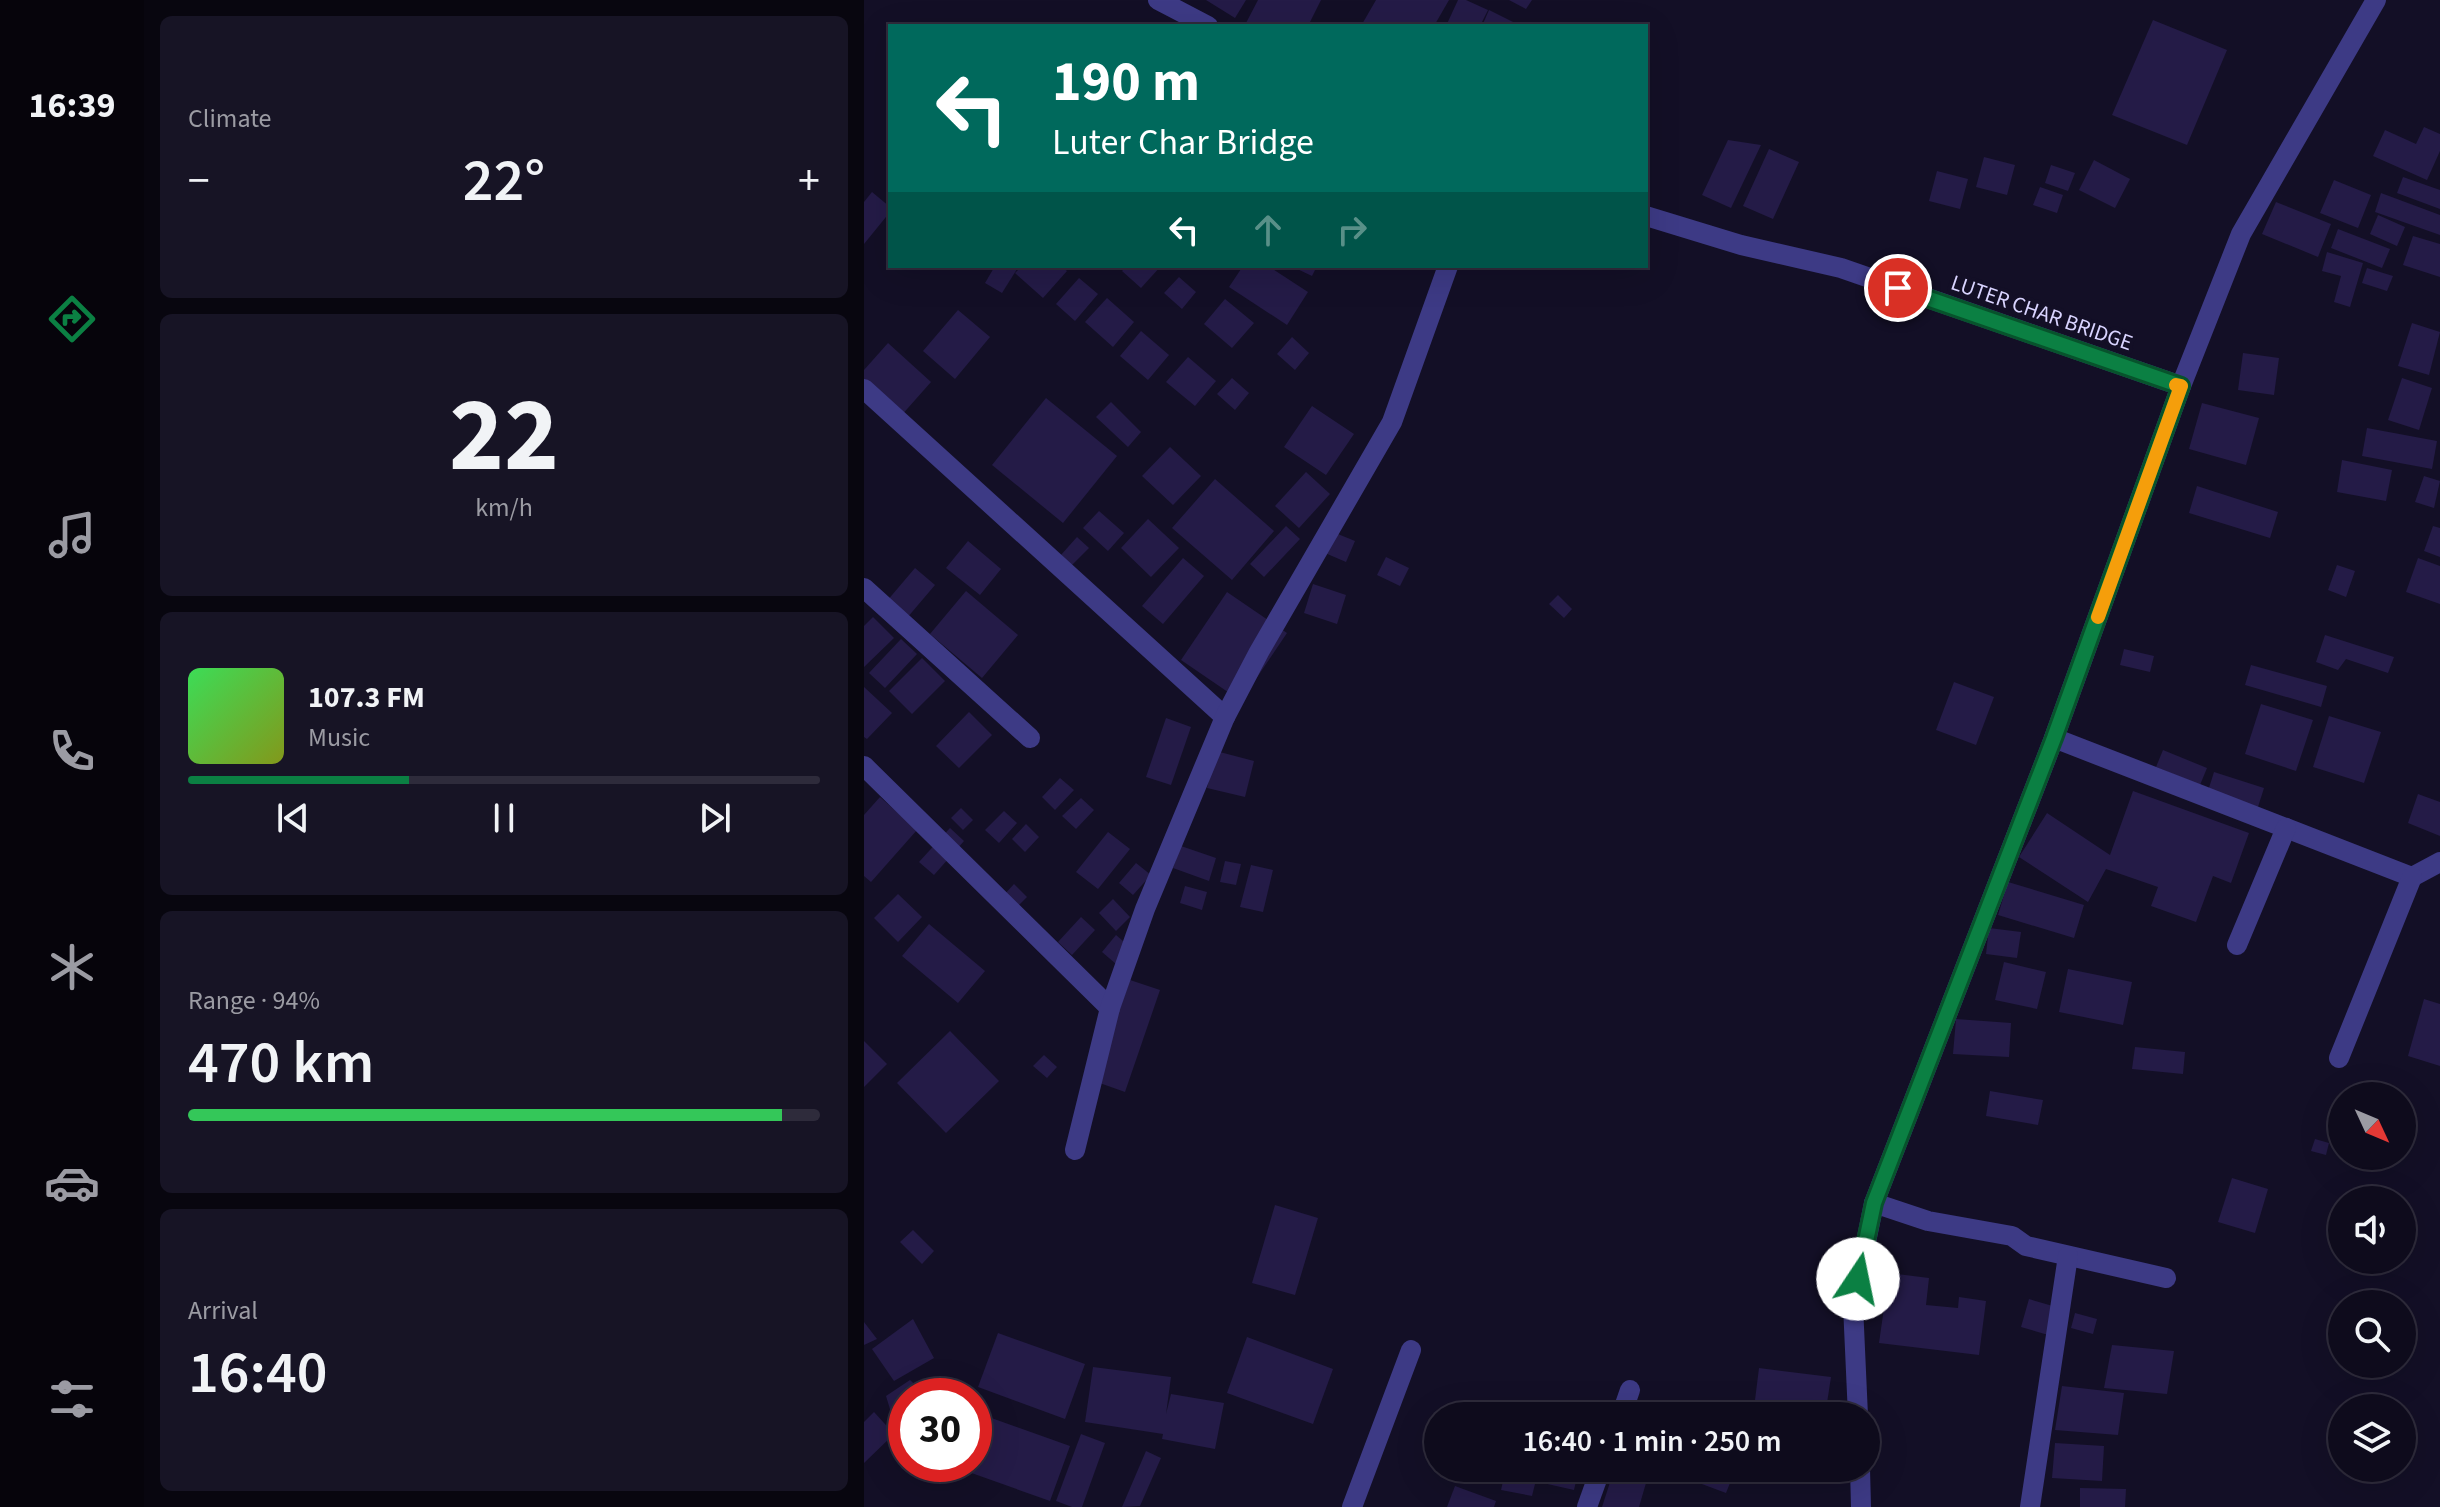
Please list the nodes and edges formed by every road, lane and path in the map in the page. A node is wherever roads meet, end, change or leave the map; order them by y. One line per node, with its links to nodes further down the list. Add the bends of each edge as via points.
1 (1158, 0): 3 (street)
2 (2376, 0): 6 (street, via 2241,234)
3 (1204, 24)
4 (1648, 217): 6 (street, LUTER CHAR BRIDGE, via 1841,268)
5 (1447, 268): 9 (street, via 1392,422)
6 (2181, 386): 11 (street)
7 (864, 389): 9 (street)
8 (864, 588): 10 (street)
9 (1225, 717): 17 (street)
10 (1030, 738)
11 (2054, 738): 13 (street); 20 (street)
12 (864, 766): 17 (street)
13 (2286, 828): 15 (street); 16 (street)
14 (2440, 862): 15 (street)
15 (2412, 877): 18 (street)
16 (2237, 945)
17 (1110, 1008): 19 (street)
18 (2339, 1058)
19 (1075, 1150)
20 (1874, 1203): 21 (street, via 1928,1221 2012,1236 2026,1246); 26 (street, via 1853,1305)
21 (2068, 1256): 22 (street); 32 (street)
22 (2166, 1278)
23 (1411, 1350): 29 (street)
24 (1630, 1390): 25 (street)
25 (1626, 1402)
26 (1857, 1402)
27 (1596, 1482): 30 (street)
28 (1860, 1482): 31 (street)
29 (1352, 1507)
30 (1587, 1507)
31 (1861, 1507)
32 (2030, 1507)

